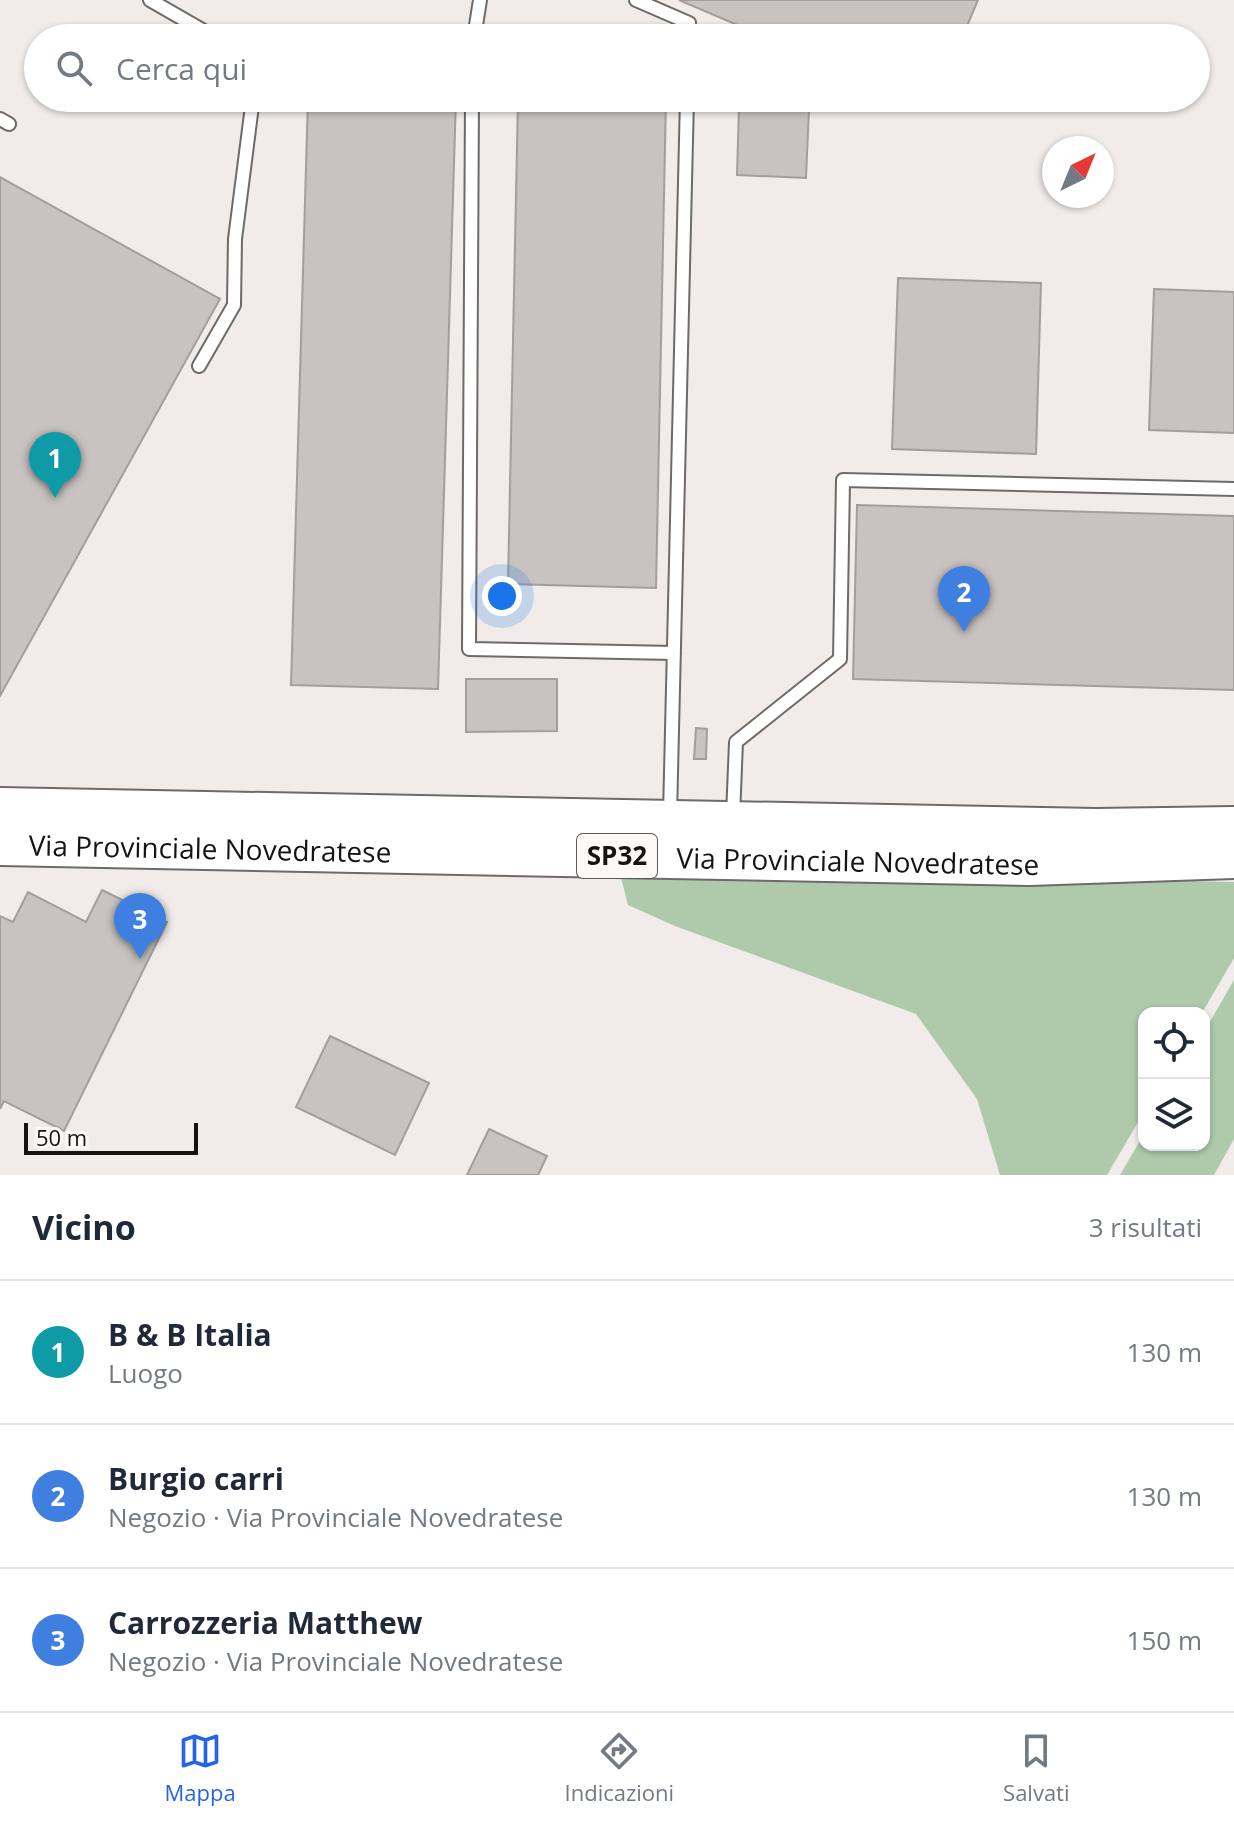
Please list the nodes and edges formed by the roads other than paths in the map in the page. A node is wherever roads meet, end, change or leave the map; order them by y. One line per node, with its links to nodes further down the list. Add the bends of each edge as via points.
1 (150, 0): 4 (lane)
2 (480, 0): 5 (lane)
3 (636, 0): 6 (lane)
4 (192, 24)
5 (476, 24)
6 (689, 24)
7 (251, 112): 10 (lane, via 235,239 234,305)
8 (472, 112): 12 (lane, via 469,649)
9 (687, 112): 12 (lane)
10 (199, 366)
11 (1234, 489): 15 (lane, via 843,480 840,659 736,742)
12 (674, 653): 14 (lane)
13 (0, 808): 14 (main road, Via Provinciale Novedratese / SP32)
14 (670, 822): 15 (main road, Via Provinciale Novedratese / SP32)
15 (733, 823): 16 (main road, Via Provinciale Novedratese / SP32)
16 (1234, 827)
17 (0, 845): 18 (main road, Via Provinciale Novedratese / SP32, via 1029,865)
18 (1234, 858)

